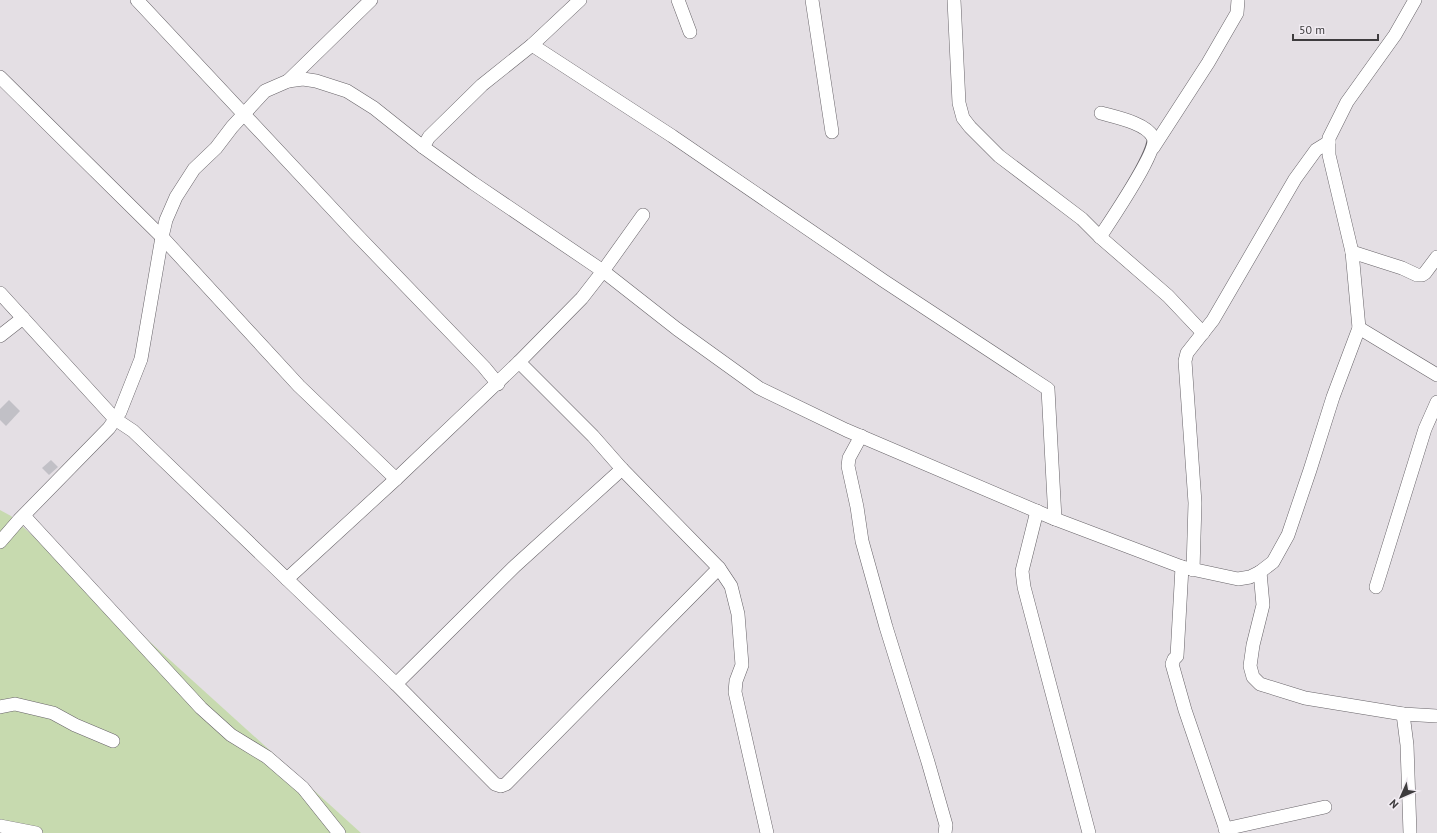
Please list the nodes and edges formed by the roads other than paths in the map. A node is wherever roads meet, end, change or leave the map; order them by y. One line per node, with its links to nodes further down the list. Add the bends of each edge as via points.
1 (370, 0): 12 (street)
2 (580, 0): 10 (street)
3 (678, 0): 9 (street)
4 (812, 0): 15 (street)
5 (954, 0): 21 (street, via 958,103 963,118 999,156 1082,219)
6 (1238, 0): 18 (street, via 1237,13 1208,64)
7 (1415, 0): 16 (street, via 1395,35 1347,102)
8 (144, 2): 14 (street)
9 (690, 32)
10 (532, 45): 17 (street, via 482,85 429,137); 40 (street, via 1048,389)
11 (0, 77): 20 (street)
12 (288, 81): 14 (street, via 265,91); 17 (street, via 316,81 347,91 374,108)
13 (1101, 113): 18 (street, via 1146,129 1153,137)
14 (245, 114): 20 (street, via 194,170 176,197); 32 (street)
15 (832, 132)
16 (1329, 142): 22 (street, via 1329,155); 28 (street, via 1316,150 1295,179 1244,269)
17 (423, 147): 24 (street)
18 (1153, 148): 21 (street)
19 (643, 215): 24 (street)
20 (162, 237): 34 (street, via 141,359); 37 (street, via 299,386)
21 (1100, 238): 28 (street, via 1168,296)
22 (1352, 252): 23 (street, via 1417,275 1425,273); 27 (street)
23 (1437, 257)
24 (603, 271): 30 (street, via 582,298); 35 (street, via 759,388)
25 (0, 293): 26 (street)
26 (23, 318): 29 (street); 34 (street)
27 (1360, 328): 31 (street); 44 (street, via 1333,397 1288,534 1273,562)
28 (1203, 333): 43 (street, via 1187,352 1185,361 1195,503)
29 (0, 336)
30 (519, 362): 32 (street); 36 (street)
31 (1437, 375)
32 (498, 384): 37 (street)
33 (1437, 402): 46 (street, via 1425,429)
34 (115, 420): 39 (street); 45 (street, via 133,431)
35 (861, 436): 38 (street); 58 (street, via 849,458 848,466 862,541 946,824)
36 (622, 469): 42 (street); 47 (street, via 514,566)
37 (396, 479): 45 (street)
38 (1037, 511): 40 (street); 59 (street, via 1022,571 1024,587)
39 (24, 516): 41 (street); 56 (street, via 201,708 231,735 268,757 303,788)
40 (1055, 519): 43 (street)
41 (0, 542)
42 (719, 568): 47 (street, via 506,784 501,786 495,784); 57 (street, via 731,586 738,614 742,665 735,692)
43 (1188, 569): 44 (street, via 1238,578 1250,577); 54 (street, via 1178,656 1172,664)
44 (1260, 572): 49 (street, via 1263,605 1250,666 1253,677 1260,684 1305,698)
45 (287, 579): 47 (street)
46 (1376, 587)
47 (396, 684)
48 (0, 707): 51 (street, via 15,704 52,713)
49 (1403, 714): 50 (street); 60 (street)
50 (1437, 716)
51 (113, 741)
52 (1325, 807): 54 (street)
53 (0, 826): 55 (street)
54 (1226, 831)
55 (36, 833)
56 (339, 833)
57 (767, 833)
58 (944, 833)
59 (1089, 833)
60 (1410, 833)

